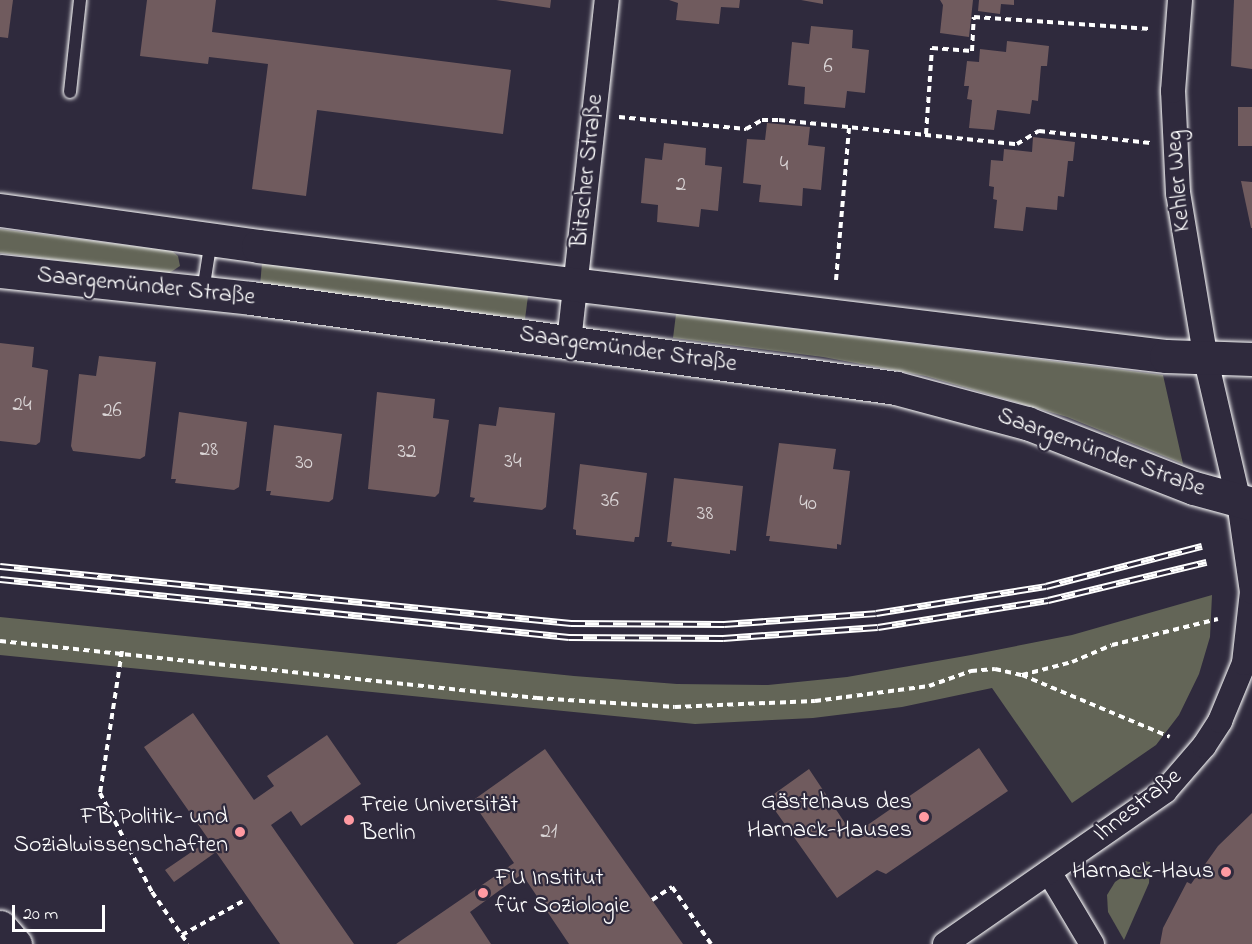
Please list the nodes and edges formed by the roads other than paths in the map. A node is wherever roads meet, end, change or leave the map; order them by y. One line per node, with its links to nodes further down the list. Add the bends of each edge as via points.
1 (80, 0): 4 (lane)
2 (607, 0): 8 (street, Bitscher Straße)
3 (1180, 0): 12 (street, Kehler Weg, via 1173,91 1178,193)
4 (70, 92)
5 (0, 210): 6 (main road)
6 (212, 237): 8 (main road); 9 (lane)
7 (0, 271): 9 (main road, Saargemünder Straße)
8 (576, 284): 10 (street, Bitscher Straße); 12 (main road)
9 (203, 292): 10 (main road, Saargemünder Straße)
10 (569, 342): 13 (main road, Saargemünder Straße, via 841,380 941,399 1027,423 1178,482)
11 (1252, 359): 12 (main road)
12 (1206, 360): 13 (street, Ihnestraße)
13 (1246, 503): 14 (street, Ihnestraße, via 1251,608 1244,663 1220,721 1165,791)
14 (1049, 872): 17 (street, Ihnestraße); 18 (street)
15 (0, 927): 16 (main road)
16 (15, 944)
17 (945, 944)
18 (1092, 944)

